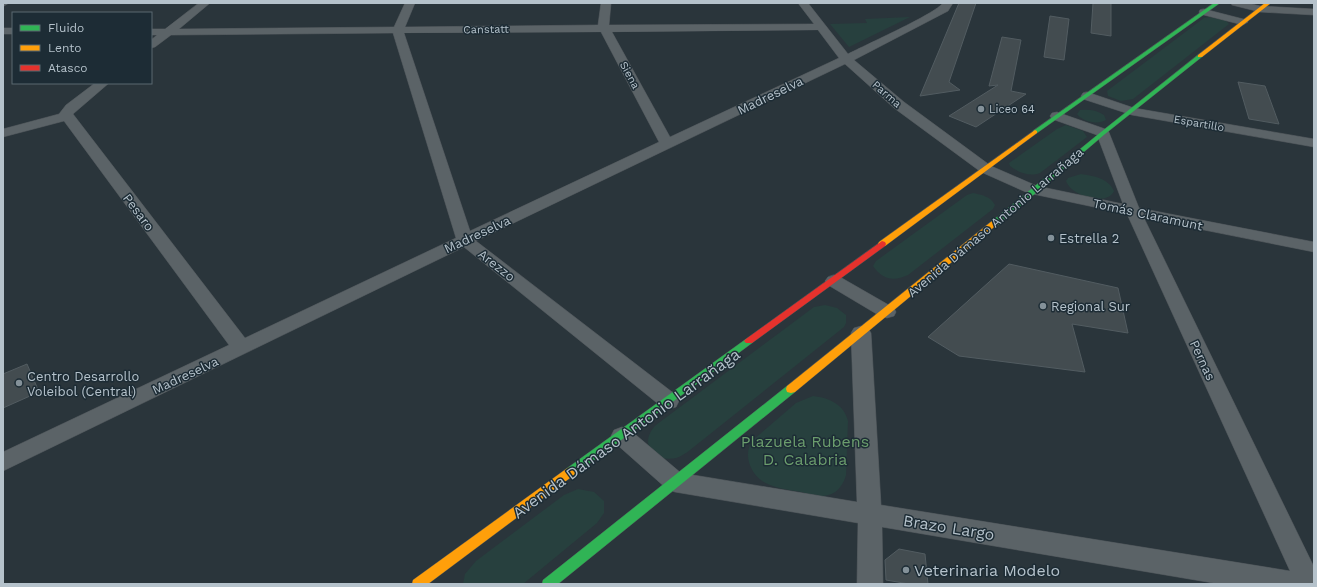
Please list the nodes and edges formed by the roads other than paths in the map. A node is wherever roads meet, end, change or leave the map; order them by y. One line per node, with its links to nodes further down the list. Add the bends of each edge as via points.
1 (205, 3): 16 (street)
2 (410, 3): 14 (street)
3 (606, 3): 13 (street, Siena, via 603,25)
4 (803, 3): 12 (street, Parma)
5 (948, 3): 18 (street, Madreselva, via 944,9 926,19)
6 (1217, 3): 9 (street, Avenida Dámaso Antonio Larrañaga)
7 (1236, 3): 8 (street)
8 (1264, 6): 10 (street); 11 (street, Avenida Dámaso Antonio Larrañaga)
9 (1204, 12): 11 (street); 20 (street, Avenida Dámaso Antonio Larrañaga)
10 (1314, 12)
11 (1243, 22): 21 (street, Avenida Dámaso Antonio Larrañaga)
12 (821, 27): 13 (street, Canstatt); 18 (street, Parma)
13 (605, 28): 14 (street, Canstatt); 27 (street, Siena)
14 (398, 31): 16 (street, Canstatt); 31 (street)
15 (152, 32): 16 (street, Canstatt)
16 (168, 32): 17 (street)
17 (152, 44)
18 (846, 59): 27 (street, Madreselva); 28 (street, Parma, via 899,105)
19 (102, 84): 22 (street, via 71,108)
20 (1087, 96): 21 (street, Espartillo); 23 (street, Avenida Dámaso Antonio Larrañaga)
21 (1132, 111): 25 (street, Avenida Dámaso Antonio Larrañaga); 26 (street, Espartillo)
22 (67, 116): 24 (street); 36 (street, Pesaro)
23 (1058, 116): 25 (street, Avenida Dámaso Antonio Larrañaga); 28 (street, Avenida Dámaso Antonio Larrañaga)
24 (3, 133)
25 (1103, 133): 29 (street, Avenida Dámaso Antonio Larrañaga); 30 (street, Pernas)
26 (1314, 143)
27 (667, 144): 31 (street, Madreselva)
28 (986, 169): 29 (street, Tomás Claramunt); 33 (street, Avenida Dámaso Antonio Larrañaga)
29 (1033, 190): 30 (street, Tomás Claramunt); 34 (street, Avenida Dámaso Antonio Larrañaga)
30 (1133, 211): 32 (street, Tomás Claramunt); 46 (street, Pernas)
31 (465, 240): 36 (street, Madreselva); 37 (street, Arezzo)
32 (1314, 247)
33 (834, 281): 34 (street); 37 (street, Avenida Dámaso Antonio Larrañaga)
34 (887, 312): 35 (street, Avenida Dámaso Antonio Larrañaga)
35 (861, 333): 40 (street, Avenida Dámaso Antonio Larrañaga); 41 (street)
36 (242, 348): 39 (street, Madreselva)
37 (669, 401): 38 (street, Avenida Dámaso Antonio Larrañaga)
38 (622, 436): 40 (street); 42 (street, Avenida Dámaso Antonio Larrañaga)
39 (3, 462)
40 (675, 482): 41 (street, Brazo Largo); 43 (street, Avenida Dámaso Antonio Larrañaga)
41 (870, 514): 44 (street); 45 (street, Brazo Largo)
42 (418, 584)
43 (548, 584)
44 (870, 584)
45 (1292, 584)
46 (1309, 584)

